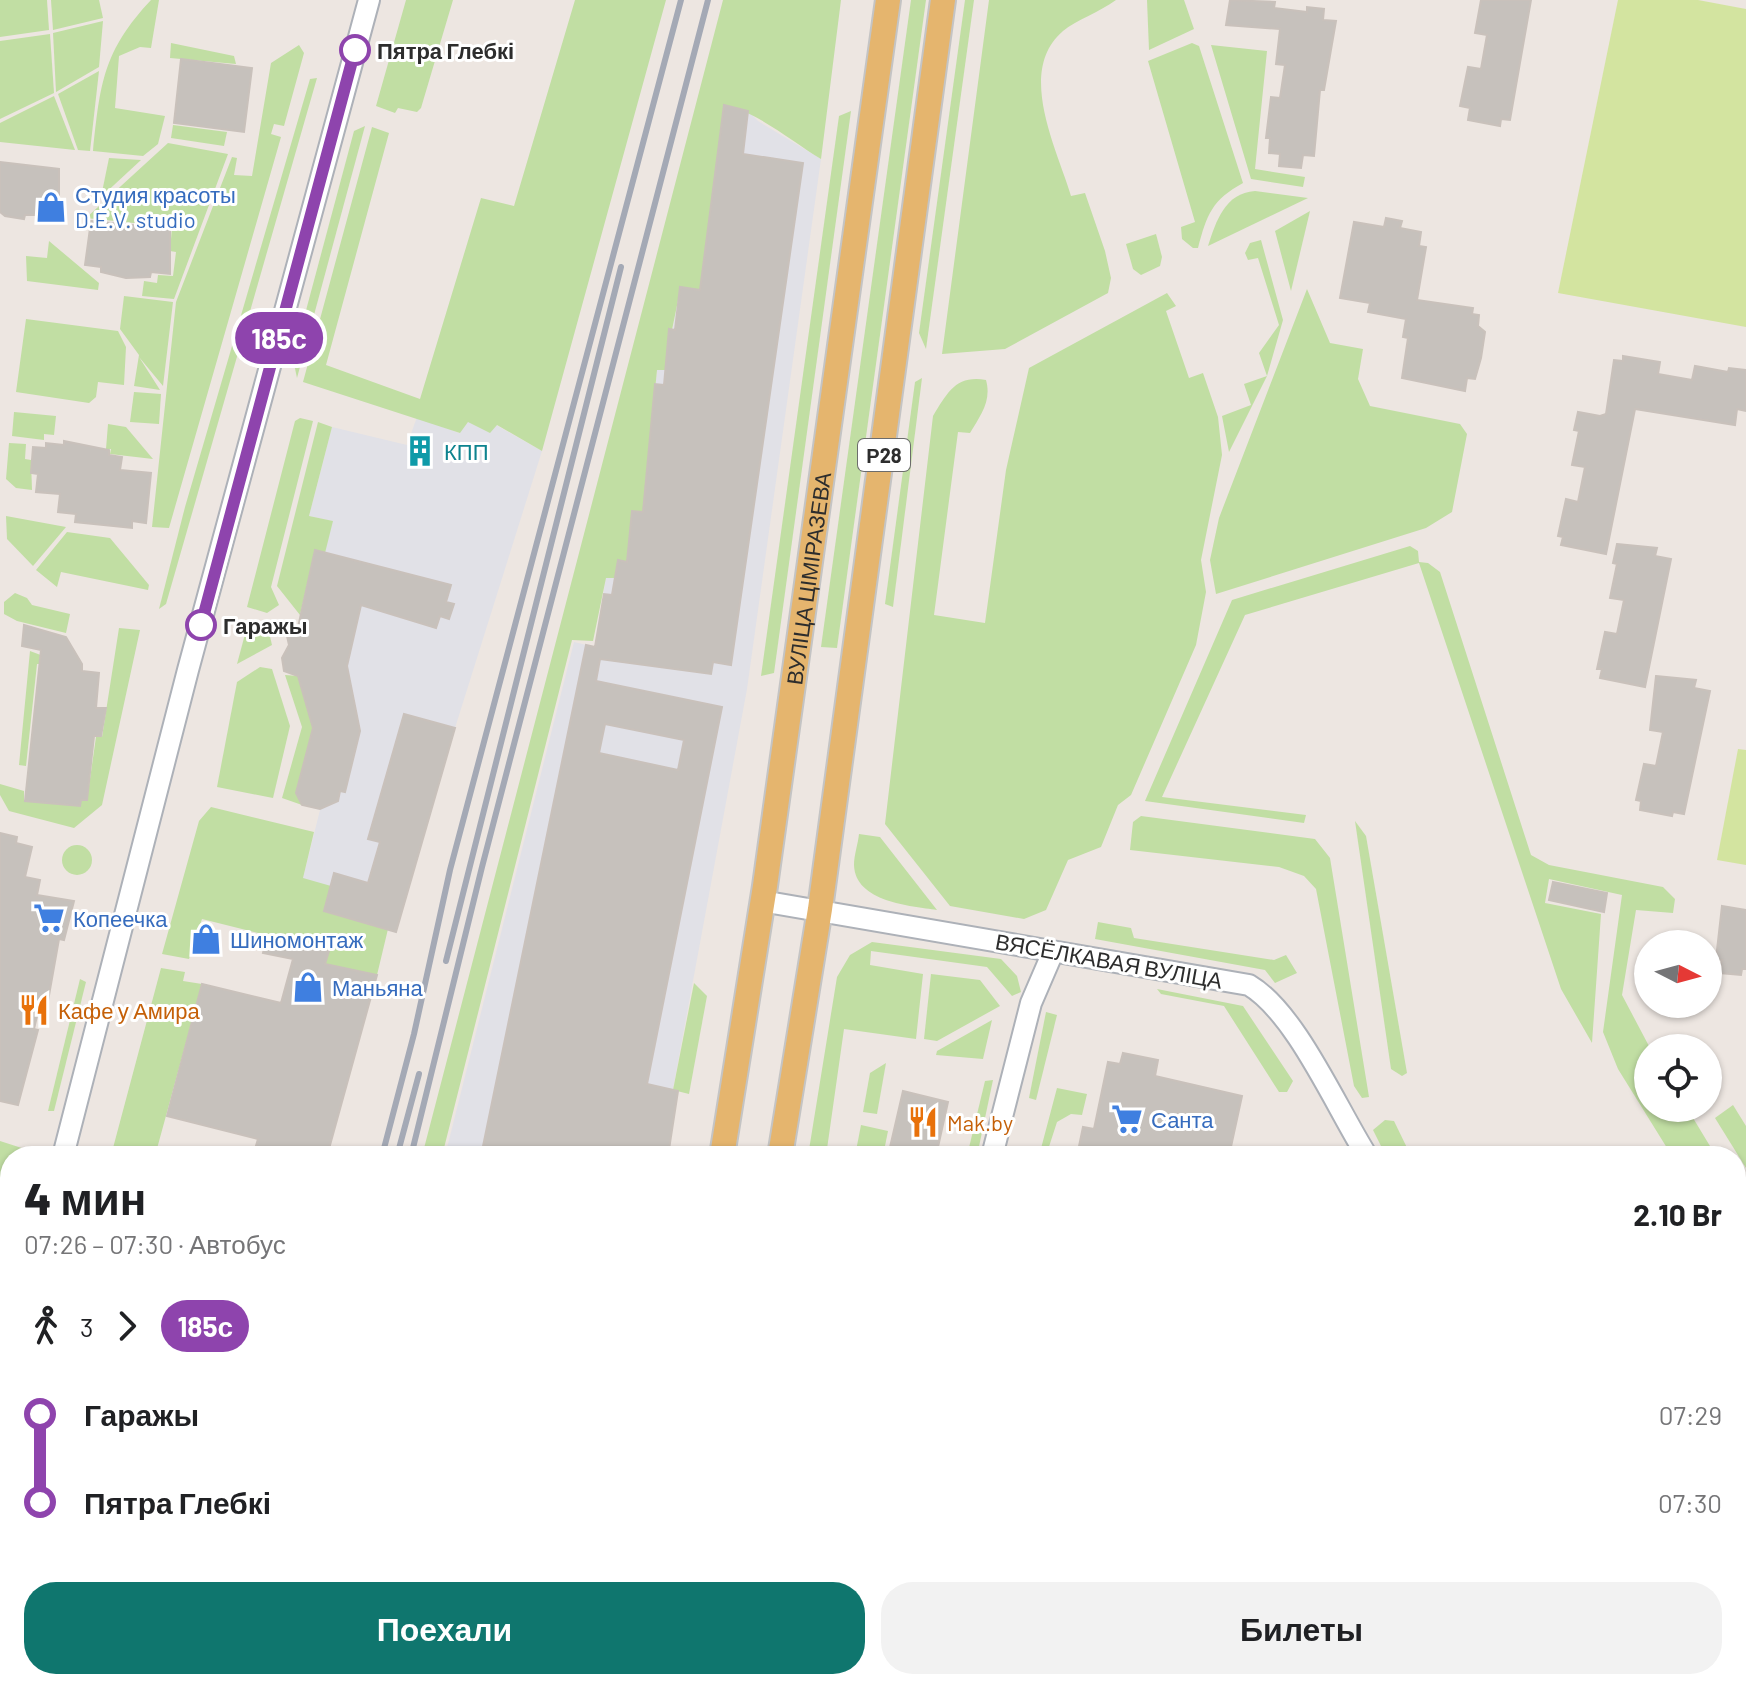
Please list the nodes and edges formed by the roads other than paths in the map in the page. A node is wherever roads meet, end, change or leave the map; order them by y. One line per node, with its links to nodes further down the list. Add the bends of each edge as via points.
1 (369, 0): 7 (street)
2 (888, 0): 4 (main road, ВУЛІЦА ЦІМІРАЗЕВА / Р28)
3 (943, 0): 5 (main road, Р28)
4 (762, 901): 5 (street, ВЯСЁЛКАВАЯ ВУЛІЦА); 8 (main road, ВУЛІЦА ЦІМІРАЗЕВА / Р28)
5 (820, 909): 6 (street, ВЯСЁЛКАВАЯ ВУЛІЦА); 9 (main road, Р28)
6 (1053, 952): 10 (street, via 1031,1003); 11 (street, ВЯСЁЛКАВАЯ ВУЛІЦА, via 1241,982 1268,996)
7 (66, 1146)
8 (724, 1146)
9 (782, 1146)
10 (995, 1146)
11 (1361, 1146)

